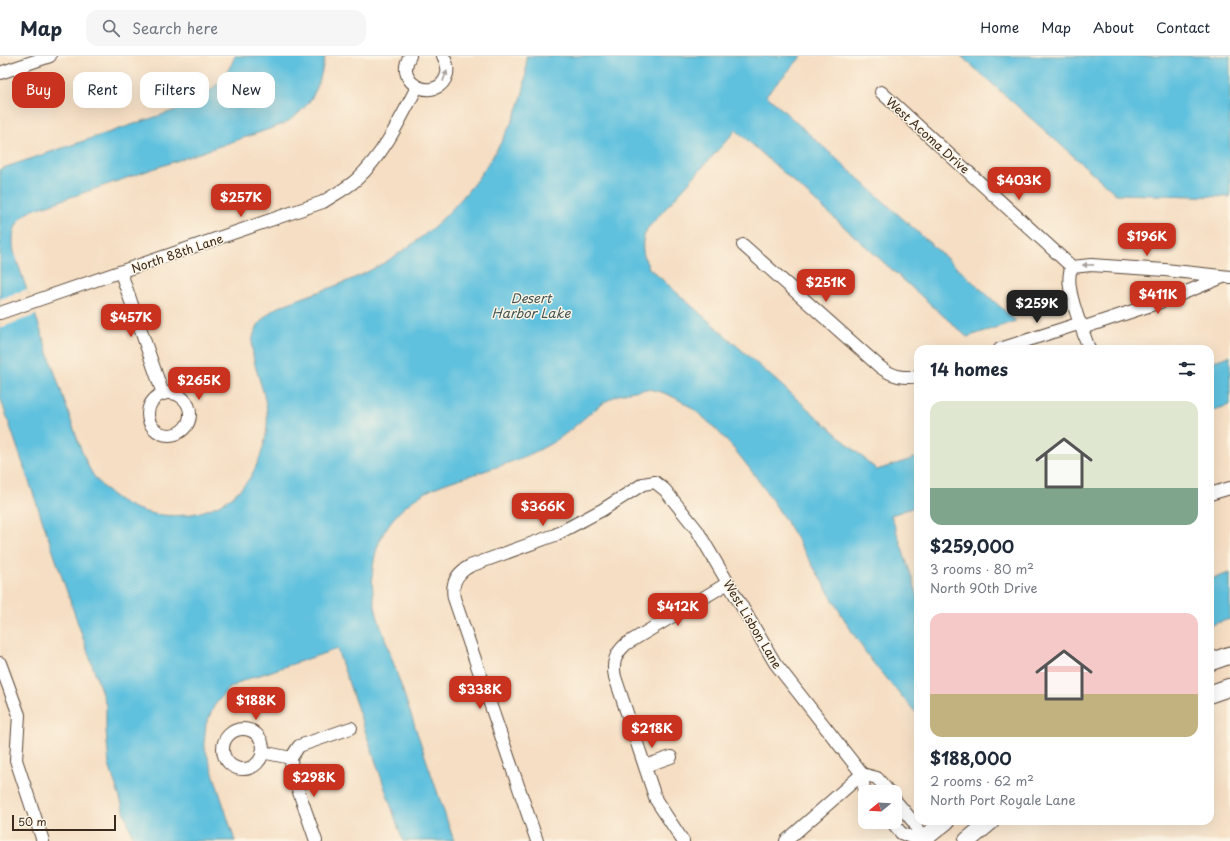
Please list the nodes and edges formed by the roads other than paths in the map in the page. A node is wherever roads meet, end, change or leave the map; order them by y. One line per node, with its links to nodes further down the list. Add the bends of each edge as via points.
1 (50, 56): 4 (street)
2 (410, 56): 5 (street, via 406,70 408,77)
3 (443, 56): 5 (street, one-way to 3, via 430,89 442,83 448,70)
4 (0, 73)
5 (417, 87): 9 (street, North 88th Lane, via 381,150 356,180 339,192 323,202)
6 (881, 92): 8 (street, West Acoma Drive)
7 (742, 245): 15 (street, via 886,372 901,377)
8 (1072, 267): 10 (street, one-way to 8, via 1091,265); 12 (street, via 1069,272 1069,287)
9 (121, 273): 11 (street, North 88th Lane); 16 (street)
10 (1227, 277): 12 (street)
11 (0, 313)
12 (1082, 325): 13 (street); 14 (street)
13 (1014, 345)
14 (1088, 345)
15 (914, 376)
16 (164, 394)
17 (1230, 488): 18 (street)
18 (1214, 493)
19 (728, 583): 29 (street, via 626,644 614,658 615,677); 30 (street, West Lisbon Lane, via 775,663); 41 (street, West Lisbon Lane, via 697,530 666,490 655,482 643,484 555,535 470,566 456,578 454,598)
20 (1230, 655): 21 (main road)
21 (1214, 661)
22 (0, 664): 39 (street, via 18,715 16,760)
23 (1230, 687): 24 (main road)
24 (1214, 691)
25 (351, 728): 28 (street, via 299,746)
26 (262, 752): 28 (street)
27 (672, 757): 29 (street)
28 (291, 758): 40 (street, via 292,772)
29 (645, 766): 42 (street, via 656,800)
30 (862, 774): 31 (street, West Lisbon Lane); 32 (street, West Lisbon Lane, via 877,778); 43 (street)
31 (863, 785)
32 (883, 785)
33 (902, 808): 34 (street)
34 (914, 823)
35 (915, 825): 44 (street)
36 (941, 825): 44 (main road)
37 (986, 825): 45 (main road)
38 (898, 829): 44 (street)
39 (43, 841)
40 (316, 841)
41 (537, 841)
42 (683, 841)
43 (786, 841)
44 (921, 841)
45 (967, 841)

